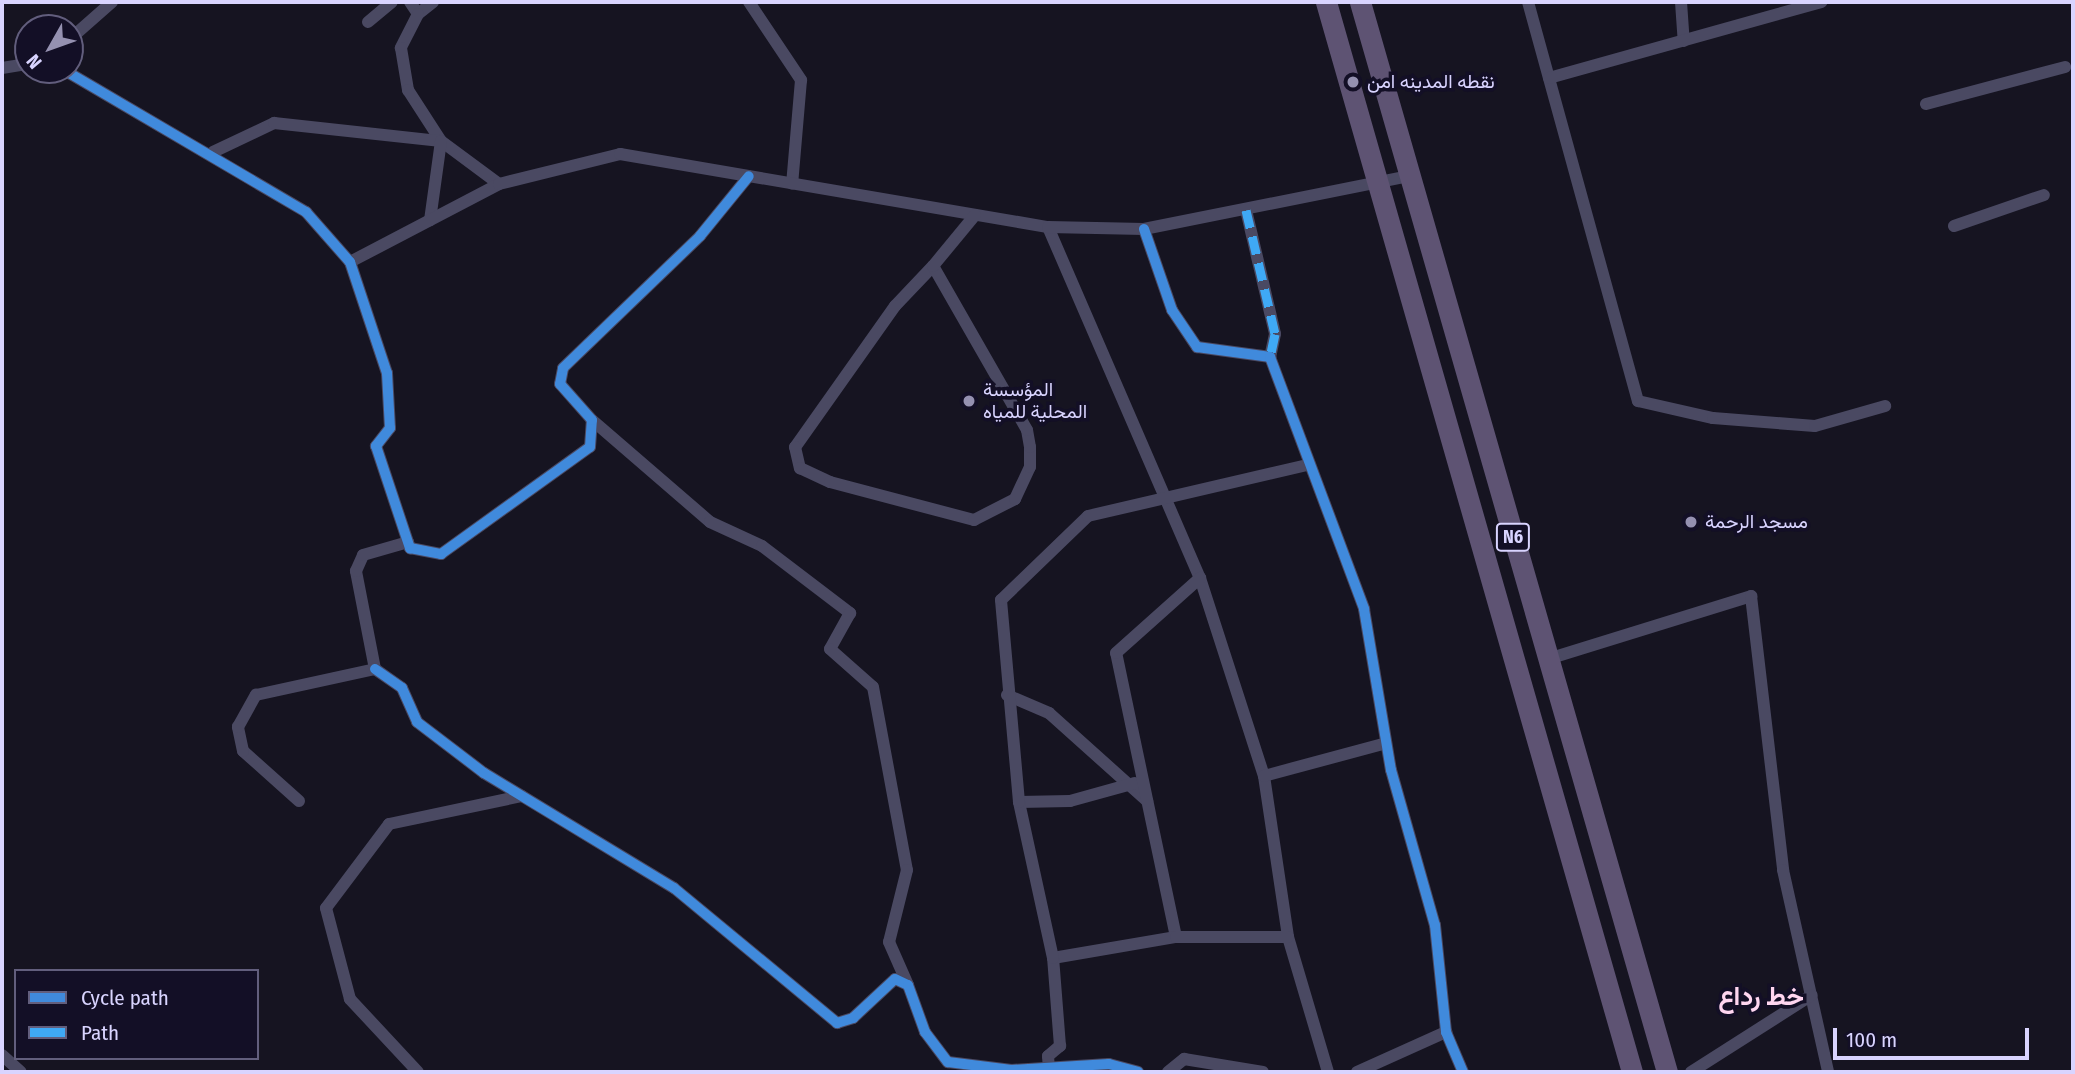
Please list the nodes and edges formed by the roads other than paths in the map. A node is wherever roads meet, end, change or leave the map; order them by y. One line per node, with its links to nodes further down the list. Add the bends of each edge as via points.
1 (112, 2): 14 (street)
2 (392, 2): 12 (street)
3 (410, 2): 11 (street)
4 (433, 2): 11 (street)
5 (750, 2): 26 (street, via 801,80)
6 (1326, 2): 13 (main road, N6)
7 (1528, 2): 17 (street)
8 (1681, 2): 15 (street)
9 (1817, 2): 15 (street)
10 (1363, 10): 13 (main road); 23 (main road, N6)
11 (418, 14): 20 (street, via 401,48 408,90)
12 (368, 22)
13 (1333, 26): 24 (main road, N6)
14 (84, 27)
15 (1684, 41): 17 (street)
16 (2065, 67): 19 (street)
17 (1549, 78): 37 (street, via 1638,401 1713,418 1815,426)
18 (84, 81): 21 (street)
19 (1926, 104)
20 (441, 141): 21 (street, via 274,123); 25 (street); 30 (street)
21 (213, 152): 34 (street, via 306,212)
22 (749, 176): 25 (street, via 621,154); 26 (street); 38 (street, via 700,236 563,368 560,384)
23 (1410, 176): 24 (street); 43 (main road, N6)
24 (1377, 183): 28 (street); 44 (main road, N6)
25 (499, 184): 30 (street)
26 (792, 184): 29 (street)
27 (2044, 195): 31 (street)
28 (1245, 210): 33 (street); 36 (street, via 1275,334)
29 (975, 215): 32 (street); 35 (street)
30 (430, 220): 34 (street)
31 (1954, 226)
32 (1048, 227): 33 (street); 40 (street)
33 (1144, 229): 36 (street, via 1172,310 1197,347)
34 (350, 262): 41 (street, via 387,373 390,428 376,446)
35 (933, 266): 35 (street, via 1027,429 1030,447 1030,467 1015,499 974,520 830,482 800,468 795,447 895,306)
36 (1270, 357): 39 (street)
37 (1885, 406)
38 (592, 419): 41 (street, via 590,447 441,554 410,548); 61 (street, via 710,522 762,547 850,613 830,649 873,687 907,870 889,942)
39 (1307, 465): 40 (street); 48 (street, via 1364,609)
40 (1169, 499): 42 (street); 47 (street, via 1088,516 1000,600)
41 (408, 542): 46 (street, via 363,555 356,571)
42 (1200, 578): 49 (street); 50 (street, via 1116,653)
43 (1535, 613): 44 (main road); 45 (main road, N6)
44 (1502, 617): 53 (main road, N6)
45 (1548, 659): 52 (main road, N6); 62 (street, via 1751,596 1783,870)
46 (375, 669): 54 (street, via 402,688 417,722); 55 (street, via 256,695 238,727 243,751)
47 (1007, 695): 51 (street, via 1049,713); 57 (street)
48 (1387, 743): 49 (street); 63 (street, via 1435,925)
49 (1264, 776): 59 (street)
50 (1142, 778): 51 (street); 56 (street)
51 (1130, 787): 56 (street); 57 (street, via 1070,802)
52 (1586, 790): 53 (main road); 75 (main road, N6)
53 (1553, 791): 74 (main road, N6)
54 (522, 796): 61 (street, via 674,888 837,1023 853,1018 895,979); 67 (street, via 389,824 326,908 350,999)
55 (299, 801)
56 (1147, 801): 58 (street)
57 (1019, 802): 60 (street)
58 (1176, 937): 59 (street); 60 (street)
59 (1288, 937): 71 (street)
60 (1053, 958): 65 (street, via 1060,1046 1048,1056)
61 (908, 985): 65 (street, via 925,1031 948,1062)
62 (1812, 995): 76 (street); 77 (street)
63 (1446, 1032): 72 (street); 73 (street)
64 (2, 1055): 66 (street)
65 (1049, 1068): 68 (street, via 1109,1064)
66 (21, 1072)
67 (418, 1072)
68 (1138, 1072)
69 (1168, 1072): 70 (street, via 1184,1059)
70 (1263, 1072)
71 (1328, 1072)
72 (1357, 1072)
73 (1463, 1072)
74 (1632, 1072)
75 (1667, 1072)
76 (1691, 1072)
77 (1828, 1072)

